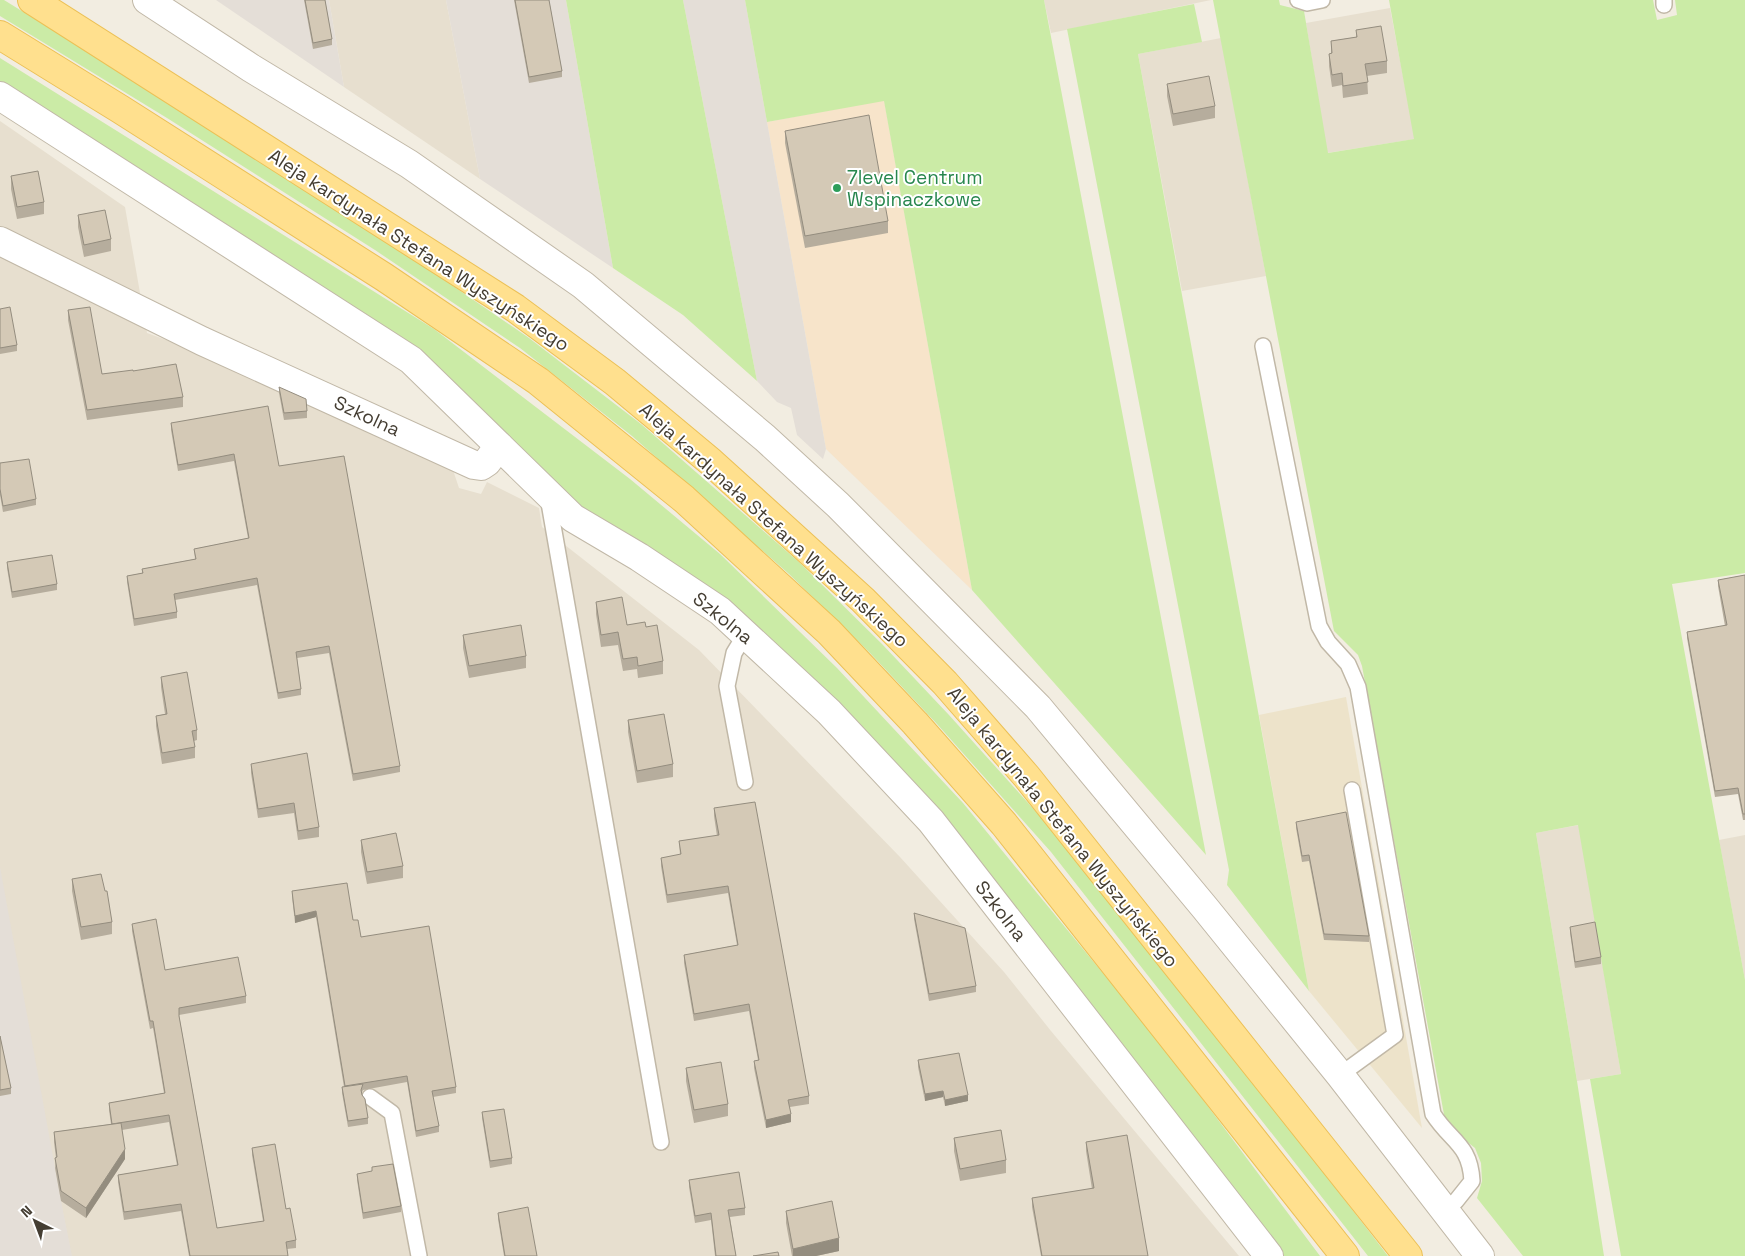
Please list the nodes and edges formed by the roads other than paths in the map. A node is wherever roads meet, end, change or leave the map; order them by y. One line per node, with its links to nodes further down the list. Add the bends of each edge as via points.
1 (32, 0): 21 (main road, Aleja kardynała Stefana Wyszyńskiego, via 515,308 614,382 711,462 863,600 945,683 1027,777)
2 (147, 0): 14 (street, via 250,68 409,164 583,285 766,438 838,505 1038,707)
3 (1298, 0): 4 (lane, via 1307,3)
4 (1322, 0)
5 (0, 35): 20 (main road, via 384,277 538,381 684,499 829,632 1004,824)
6 (0, 96): 9 (street, via 410,360)
7 (0, 241): 9 (street, Szkolna, via 202,340 474,465 482,466)
8 (1263, 346): 17 (lane, via 1319,626 1328,642 1348,664 1358,687 1433,1114 1465,1151 1471,1167 1472,1181)
9 (500, 446): 10 (street, Szkolna)
10 (547, 493): 11 (street, Szkolna, via 573,518 712,606); 16 (lane)
11 (745, 635): 12 (lane, via 734,653 727,686); 19 (street, Szkolna, via 829,712 931,821)
12 (745, 782)
13 (1352, 790): 14 (lane, via 1395,1035)
14 (1340, 1075): 17 (street)
15 (370, 1097): 18 (lane, via 392,1113)
16 (661, 1142)
17 (1446, 1211): 22 (street)
18 (419, 1256)
19 (1269, 1256)
20 (1345, 1256)
21 (1408, 1256)
22 (1480, 1256)

